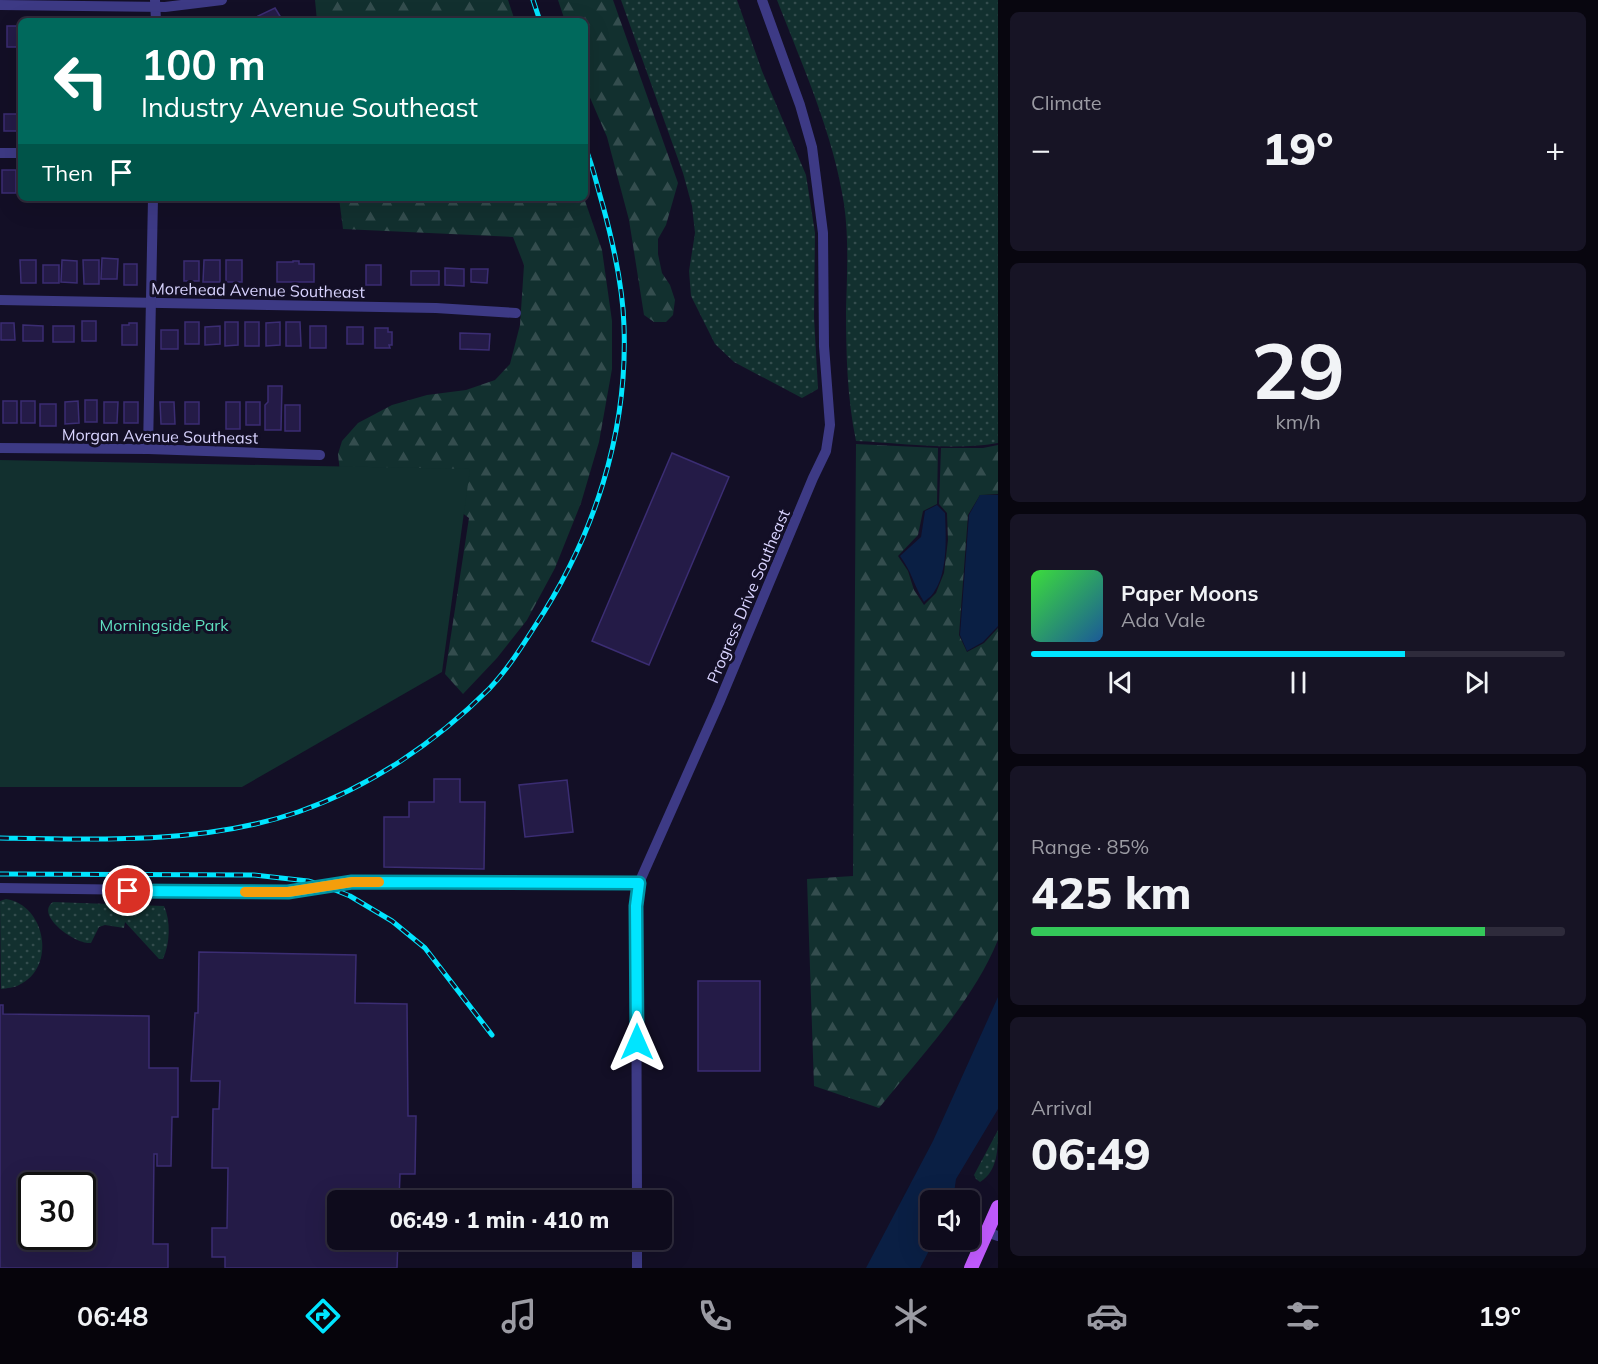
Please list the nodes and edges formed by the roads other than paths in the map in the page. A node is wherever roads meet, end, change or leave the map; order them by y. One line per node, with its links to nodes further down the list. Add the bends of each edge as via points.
1 (222, 0): 3 (street)
2 (762, 0): 14 (street, Progress Drive Southeast, via 812,147 824,233 824,346 830,425 826,451)
3 (155, 4): 4 (street)
4 (0, 5)
5 (0, 153): 6 (street)
6 (18, 153)
7 (153, 201): 9 (street)
8 (0, 300): 9 (street, Morehead Avenue Southeast)
9 (151, 303): 10 (street, Morehead Avenue Southeast); 12 (street)
10 (516, 313)
11 (0, 448): 12 (street, Morgan Avenue Southeast)
12 (148, 449): 13 (street, Morgan Avenue Southeast)
13 (320, 455)
14 (639, 883): 15 (street, via 352,882 288,892); 16 (street, Progress Drive Southeast)
15 (0, 888)
16 (637, 1190)
17 (998, 1207): 18 (main road)
18 (992, 1234): 21 (main road)
19 (637, 1250): 20 (street)
20 (637, 1268)
21 (970, 1268)

